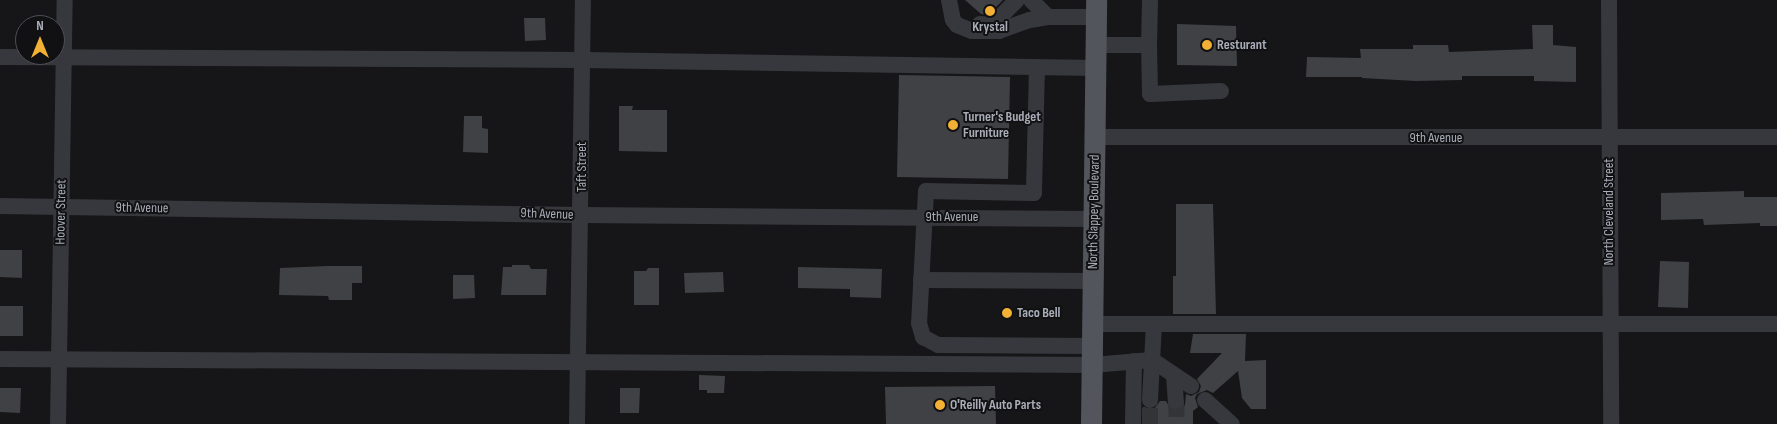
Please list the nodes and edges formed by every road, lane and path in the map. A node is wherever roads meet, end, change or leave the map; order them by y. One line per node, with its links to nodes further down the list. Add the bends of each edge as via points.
1 (65, 0): 9 (street, Hoover Street)
2 (583, 0): 16 (street, Taft Street)
3 (1017, 0): 7 (street, via 992,25 976,23)
4 (1030, 0): 10 (street)
5 (1150, 0): 12 (street)
6 (1608, 0): 22 (street, North Cleveland Street)
7 (949, 4): 10 (street, via 953,20 972,31 999,31)
8 (1096, 9): 10 (street); 11 (main road, North Slappey Boulevard)
9 (65, 15)
10 (1048, 17)
11 (1096, 45): 12 (street); 19 (main road, North Slappey Boulevard)
12 (1149, 45): 20 (street, via 1150,94)
13 (0, 57): 14 (street)
14 (15, 57)
15 (65, 57): 16 (street)
16 (583, 60): 18 (street); 26 (street, Taft Street)
17 (64, 65): 25 (street, Hoover Street)
18 (1037, 67): 19 (street); 27 (street, via 1034,193 926,191)
19 (1096, 68): 21 (main road, North Slappey Boulevard)
20 (1221, 91)
21 (1095, 137): 22 (street, 9th Avenue); 28 (main road, North Slappey Boulevard)
22 (1609, 138): 23 (street, 9th Avenue); 33 (street, North Cleveland Street)
23 (1777, 138)
24 (0, 206): 25 (street, 9th Avenue)
25 (62, 207): 26 (street, 9th Avenue); 37 (street, Hoover Street)
26 (581, 215): 27 (street, 9th Avenue); 39 (street, Taft Street)
27 (924, 217): 28 (street, 9th Avenue); 29 (street)
28 (1093, 219): 30 (main road, North Slappey Boulevard)
29 (921, 280): 30 (street); 35 (street, via 919,323 923,337 938,345)
30 (1093, 282): 31 (main road, North Slappey Boulevard)
31 (1092, 324): 32 (street); 35 (main road, North Slappey Boulevard)
32 (1154, 324): 33 (street); 38 (street)
33 (1610, 324): 34 (street); 51 (street, North Cleveland Street)
34 (1777, 324)
35 (1092, 355): 39 (street); 40 (street); 48 (main road, North Slappey Boulevard)
36 (0, 359): 37 (street)
37 (59, 360): 39 (street); 46 (street, Hoover Street)
38 (1152, 360): 40 (street); 41 (street); 43 (street)
39 (578, 362): 47 (street, Taft Street)
40 (1134, 362): 49 (street)
41 (1174, 375): 42 (street); 45 (street)
42 (1191, 386)
43 (1150, 400)
44 (1205, 400): 50 (street)
45 (1176, 401)
46 (58, 424)
47 (577, 424)
48 (1090, 424)
49 (1133, 424)
50 (1232, 424)
51 (1611, 424)

